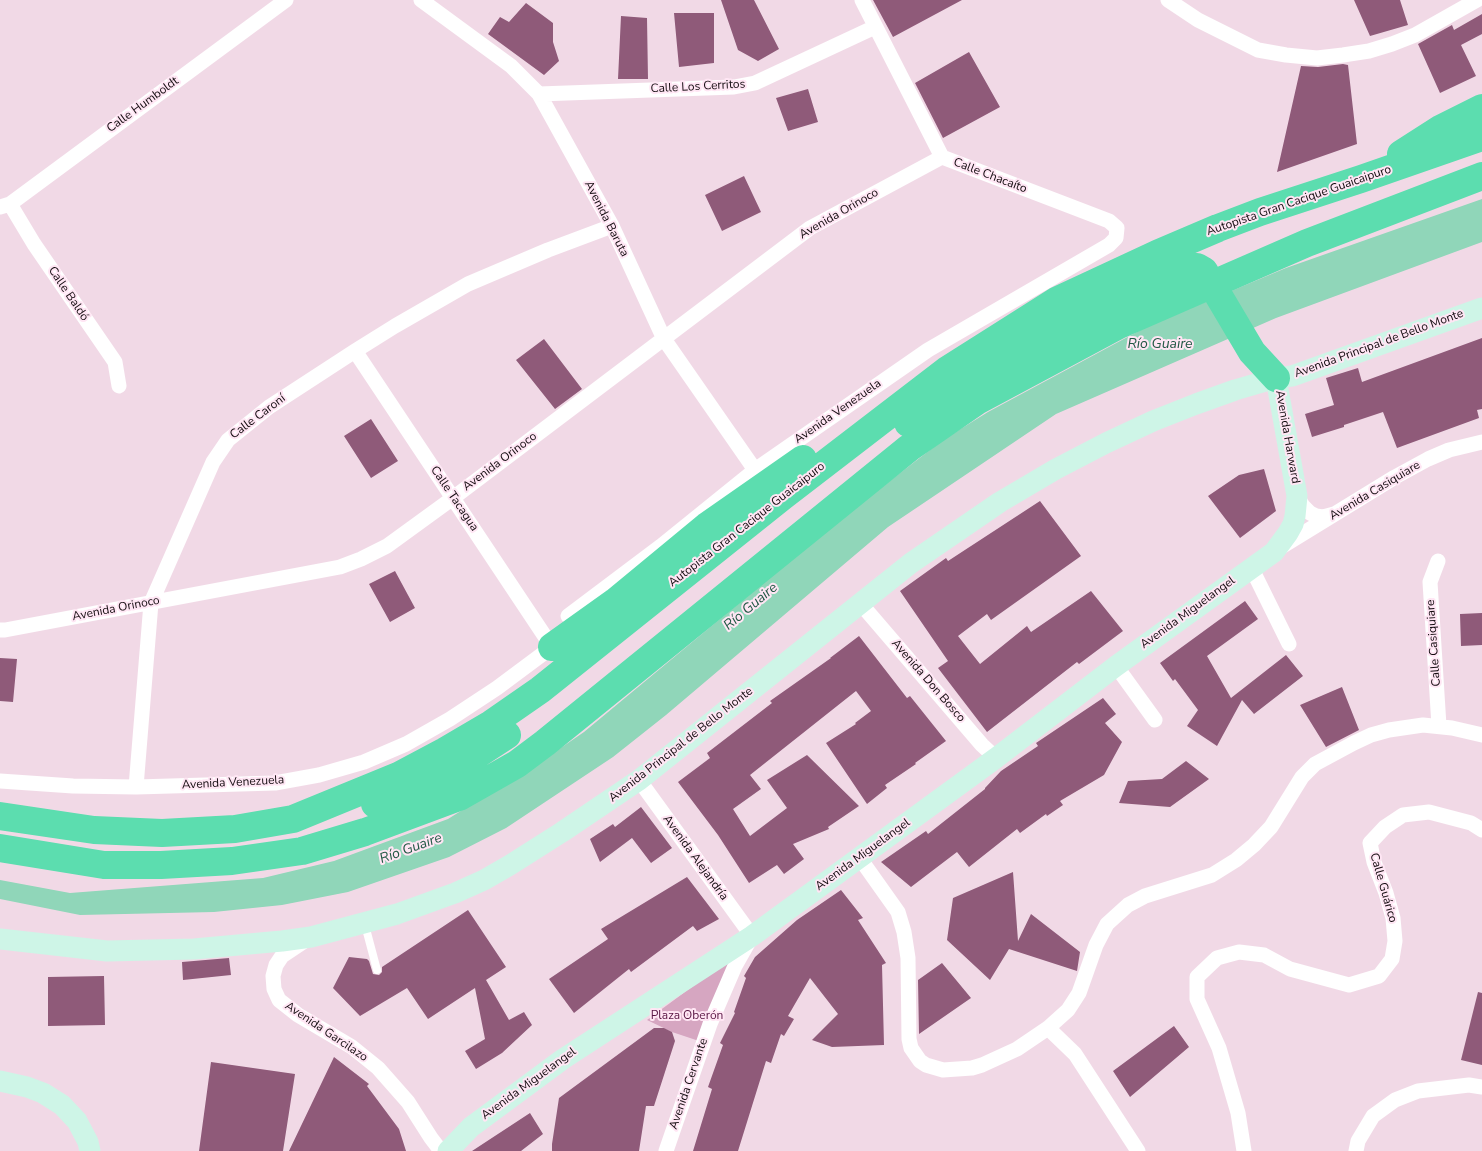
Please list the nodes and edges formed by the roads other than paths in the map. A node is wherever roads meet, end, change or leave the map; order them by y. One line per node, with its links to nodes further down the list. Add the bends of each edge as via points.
1 (286, 0): 13 (street, Calle Humboldt)
2 (421, 0): 7 (street, Avenida Baruta, via 511,66)
3 (862, 0): 6 (street, Calle Chacaíto)
4 (1168, 0): 5 (street, via 1198,20 1258,50 1317,58 1369,51 1392,44)
5 (1478, 0)
6 (875, 26): 7 (street, Calle Los Cerritos, via 754,84); 10 (street, Calle Chacaíto)
7 (539, 94): 14 (street, Avenida Baruta)
8 (1482, 108): 12 (highway, via 1440,129)
9 (1482, 137): 12 (highway, Autopista Gran Cacique Guaicaipuro)
10 (942, 157): 15 (street, Calle Chacaíto, via 1109,221); 18 (street, Avenida Orinoco, via 810,228)
11 (1482, 176): 48 (highway, via 1307,243 1119,325 977,401 909,448 545,744 459,797 365,832 302,851 232,862 104,864)
12 (1361, 179): 23 (highway, Autopista Gran Cacique Guaicaipuro, via 1218,228 1056,301 947,370)
13 (5, 205): 21 (street, Calle Baldó, via 115,362)
14 (612, 226): 18 (street, Avenida Baruta); 19 (street, Calle Caroní, via 468,284)
15 (1118, 228): 24 (street, Avenida Venezuela, via 1116,238 1109,245 928,350)
16 (1482, 293): 20 (street, Avenida Principal de Bello Monte, via 1305,358)
17 (1482, 308): 20 (street, Avenida Principal de Bello Monte, via 1292,376)
18 (664, 339): 24 (street, Avenida Baruta); 26 (street, Avenida Orinoco)
19 (355, 351): 26 (street, Calle Tacagua); 31 (street, Calle Caroní, via 269,407 228,440 213,462)
20 (1276, 378): 25 (street, Avenida Harward); 32 (street, Avenida Principal de Bello Monte, via 1153,421 1056,469 948,537); 46 (highway, via 1252,352 1209,280 1197,267 1188,267 987,365 860,458 529,719 458,767 414,790 308,826 276,833)
21 (119, 386)
22 (1482, 442): 27 (street, Avenida Casiquiare, via 1428,459)
23 (849, 445): 36 (highway, via 818,449 785,470 707,526 614,602); 46 (highway, Autopista Gran Cacique Guaicaipuro, via 540,690 492,724 398,776 345,798 293,819)
24 (755, 470): 33 (street, Avenida Venezuela)
25 (1297, 496): 27 (street, Avenida Harward, via 1303,506 1316,516); 28 (street, Avenida Harward, via 1293,524)
26 (453, 498): 31 (street, Avenida Orinoco, via 387,546 340,568); 36 (street, Calle Tacagua)
27 (1338, 513): 28 (street, Avenida Casiquiare)
28 (1274, 552): 30 (street, Avenida Miguelangel)
29 (1438, 561): 39 (street, Calle Casiquiare, via 1430,582)
30 (1251, 567): 35 (street); 37 (street, Avenida Miguelangel)
31 (151, 603): 34 (street, Avenida Orinoco); 44 (street, Calle Caroní)
32 (861, 604): 41 (street, Avenida Don Bosco); 42 (street, Avenida Principal de Bello Monte)
33 (568, 616)
34 (0, 630)
35 (1289, 644)
36 (552, 647): 44 (street, Avenida Venezuela, via 450,719 406,744 364,762 275,783)
37 (1116, 666): 38 (street); 41 (street, Avenida Miguelangel)
38 (1155, 720)
39 (1439, 726): 40 (street); 55 (street, via 1389,730 1327,756 1302,778 1271,827 1236,860 1212,875 1151,894 1128,905 1107,924 1079,993 1068,1010)
40 (1482, 735)
41 (996, 758): 49 (street, Avenida Miguelangel)
42 (639, 780): 50 (street, Avenida Principal de Bello Monte, via 484,880 426,905); 51 (street, Avenida Alejandría)
43 (0, 781): 44 (street, Avenida Venezuela)
44 (136, 787)
45 (0, 816): 46 (highway, Autopista Gran Cacique Guaicaipuro, via 94,830 162,833)
46 (235, 829)
47 (1482, 830): 63 (street, Calle Guárico, via 1471,823 1430,812 1403,815 1370,843 1393,918 1392,959 1379,976 1349,985 1290,969 1264,955 1239,952 1218,958 1197,977 1197,999 1219,1048 1238,1113)
48 (0, 848)
49 (859, 858): 51 (street, Avenida Miguelangel); 55 (street, via 898,912 908,958 908,1039 920,1061 943,1070 972,1068 1017,1049)
50 (364, 923): 52 (street, Avenida Principal de Bello Monte); 54 (lane)
51 (752, 936): 60 (street, Avenida Miguelangel, via 563,1059 471,1126); 61 (street, Avenida Cervante, via 710,1024)
52 (310, 937): 53 (street, Avenida Principal de Bello Monte, via 194,949 108,951); 59 (street, Avenida Garcilazo, via 282,956 276,965 274,989 279,1000 352,1047 378,1068 408,1102)
53 (0, 939)
54 (377, 970)
55 (1048, 1028): 62 (street, via 1075,1054)
56 (0, 1081): 58 (street, via 43,1093 62,1105 80,1126)
57 (1482, 1087): 64 (street, via 1469,1085 1418,1091 1395,1100 1373,1116 1358,1141)
58 (90, 1151)
59 (441, 1151)
60 (448, 1151)
61 (666, 1151)
62 (1138, 1151)
63 (1244, 1151)
64 (1356, 1151)

